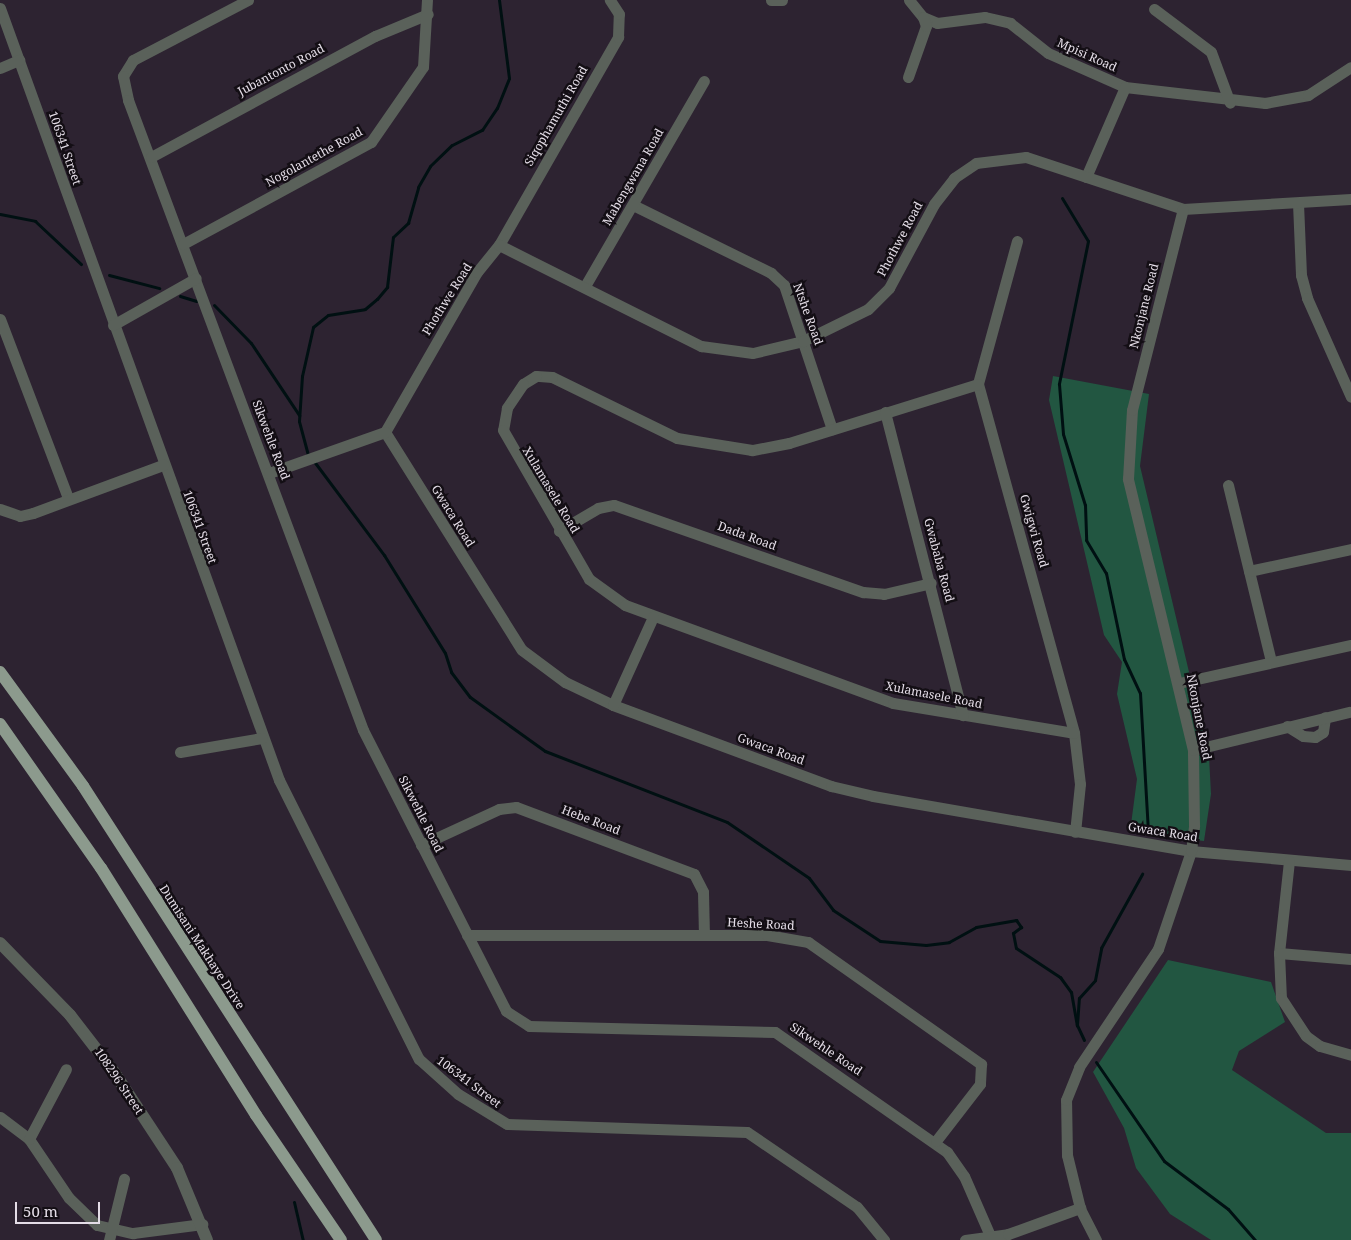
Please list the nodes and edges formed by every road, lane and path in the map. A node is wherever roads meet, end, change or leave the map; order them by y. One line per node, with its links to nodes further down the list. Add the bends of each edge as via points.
1 (248, 0): 18 (street, Sikwehle Road, via 133,60 124,76)
2 (427, 0): 9 (street, Nogolantethe Road)
3 (610, 0): 26 (street, Siqophamuthi Road, via 619,14 618,37)
4 (771, 0): 5 (street)
5 (782, 0)
6 (909, 0): 10 (street)
7 (0, 8): 11 (street, 106341 Street)
8 (1154, 8): 17 (street, via 1210,52)
9 (428, 14): 18 (street, Jubantonto Road, via 375,36); 25 (street, Nogolantethe Road, via 423,67 371,142)
10 (923, 17): 14 (street, via 926,26); 16 (street, Mpisi Road, via 945,24 985,17 1010,23 1048,53)
11 (19, 60): 13 (street); 30 (street, 106341 Street)
12 (1351, 66): 17 (street, Mpisi Road, via 1300,97)
13 (0, 68)
14 (908, 77)
15 (704, 81): 22 (street, Mabengwana Road)
16 (1124, 87): 17 (street, Mpisi Road); 19 (street, Mpisi Road)
17 (1230, 103)
18 (151, 157): 25 (street, Sikwehle Road)
19 (1086, 178): 23 (street, Phothwe Road); 31 (street, Phothwe Road, via 1026,157 976,163 954,178 934,204 889,288 868,309)
20 (1351, 199): 21 (street, Phothwe Road)
21 (1298, 203): 23 (street, Phothwe Road); 33 (street, via 1305,290)
22 (633, 205): 28 (street, Mabengwana Road); 31 (street, Ntshe Road, via 771,273 788,291)
23 (1183, 209): 50 (street, Nkonjane Road, via 1132,410 1128,445 1133,510)
24 (1017, 241): 32 (street)
25 (183, 244): 27 (street, Sikwehle Road)
26 (499, 245): 28 (street, Phothwe Road); 36 (street, Phothwe Road, via 477,272)
27 (196, 278): 30 (street); 38 (street, Sikwehle Road)
28 (585, 286): 31 (street, Phothwe Road, via 701,346 753,353)
29 (0, 319): 40 (street)
30 (113, 325): 37 (street, 106341 Street)
31 (803, 340): 35 (street, Ntshe Road)
32 (978, 384): 34 (street, Xulamasele Road); 57 (street, Gwigwi Road)
33 (1351, 397)
34 (885, 412): 35 (street, Xulamasele Road); 45 (street, Gwababa Road)
35 (832, 429): 42 (street, Xulamasele Road, via 752,450 718,448 676,438 552,377 536,376 522,384 507,408 503,430)
36 (385, 432): 38 (street, via 320,452); 51 (street, Gwaca Road, via 522,650 565,682)
37 (163, 465): 40 (street); 58 (street, 106341 Street)
38 (269, 473): 62 (street, Sikwehle Road, via 363,730)
39 (1228, 486): 44 (street)
40 (68, 498): 41 (street, via 20,516)
41 (0, 509)
42 (559, 532): 45 (street, Dada Road, via 598,508 614,505 863,592 884,594); 46 (street, Xulamasele Road, via 601,592)
43 (1351, 549): 44 (street)
44 (1249, 571): 48 (street)
45 (931, 583): 53 (street, Gwababa Road)
46 (653, 617): 51 (street); 53 (street, Xulamasele Road, via 893,703)
47 (1351, 645): 48 (street)
48 (1271, 662): 50 (street)
49 (0, 672): 83 (main road, Dumisani Makhaye Drive, via 83,786 337,1186)
50 (1178, 683): 59 (street, Nkonjane Road)
51 (613, 705): 61 (street, Gwaca Road, via 839,788)
52 (1348, 712): 54 (street)
53 (963, 715): 57 (street, Xulamasele Road)
54 (1325, 717): 56 (street); 56 (street, via 1322,732 1315,737 1303,736)
55 (0, 724): 82 (main road, via 101,868 256,1115)
56 (1287, 726): 59 (street)
57 (1074, 733): 61 (street, Gwigwi Road, via 1080,784)
58 (262, 738): 60 (street); 84 (street, 106341 Street, via 328,881 413,1049 430,1072 481,1110 518,1126 747,1132 857,1207)
59 (1193, 750): 63 (street, Nkonjane Road, via 1196,799)
60 (180, 752)
61 (1075, 832): 63 (street, Gwaca Road)
62 (421, 845): 66 (street, Sikwehle Road); 67 (street, Hebe Road, via 498,809 516,807 694,874 703,892)
63 (1191, 851): 64 (street, Gwaca Road); 77 (street, Nkonjane Road, via 1158,949 1072,1081 1064,1124)
64 (1289, 860): 65 (street, Gwaca Road); 69 (street)
65 (1351, 865)
66 (467, 935): 67 (street, Heshe Road); 75 (street, Sikwehle Road, via 506,1011 522,1024 558,1028 764,1029 786,1037)
67 (704, 936): 75 (street, Heshe Road, via 767,935 808,942 978,1061 984,1075 980,1084)
68 (0, 943): 78 (street, 108296 Street, via 98,1049 177,1168)
69 (1279, 953): 70 (street); 71 (street, via 1278,982 1290,1017 1320,1046)
70 (1351, 959)
71 (1351, 1055)
72 (66, 1069): 74 (street)
73 (0, 1117): 74 (street)
74 (29, 1139): 79 (street, via 78,1210)
75 (936, 1141): 80 (street, Sikwehle Road, via 964,1176)
76 (124, 1179): 79 (street)
77 (1080, 1208): 80 (street); 86 (street, Nkonjane Road)
78 (202, 1224): 79 (street, via 154,1233); 81 (street, 108296 Street)
79 (110, 1235)
80 (991, 1237): 85 (street)
81 (207, 1240)
82 (341, 1240)
83 (376, 1240)
84 (884, 1240)
85 (965, 1240)
86 (1096, 1240)

